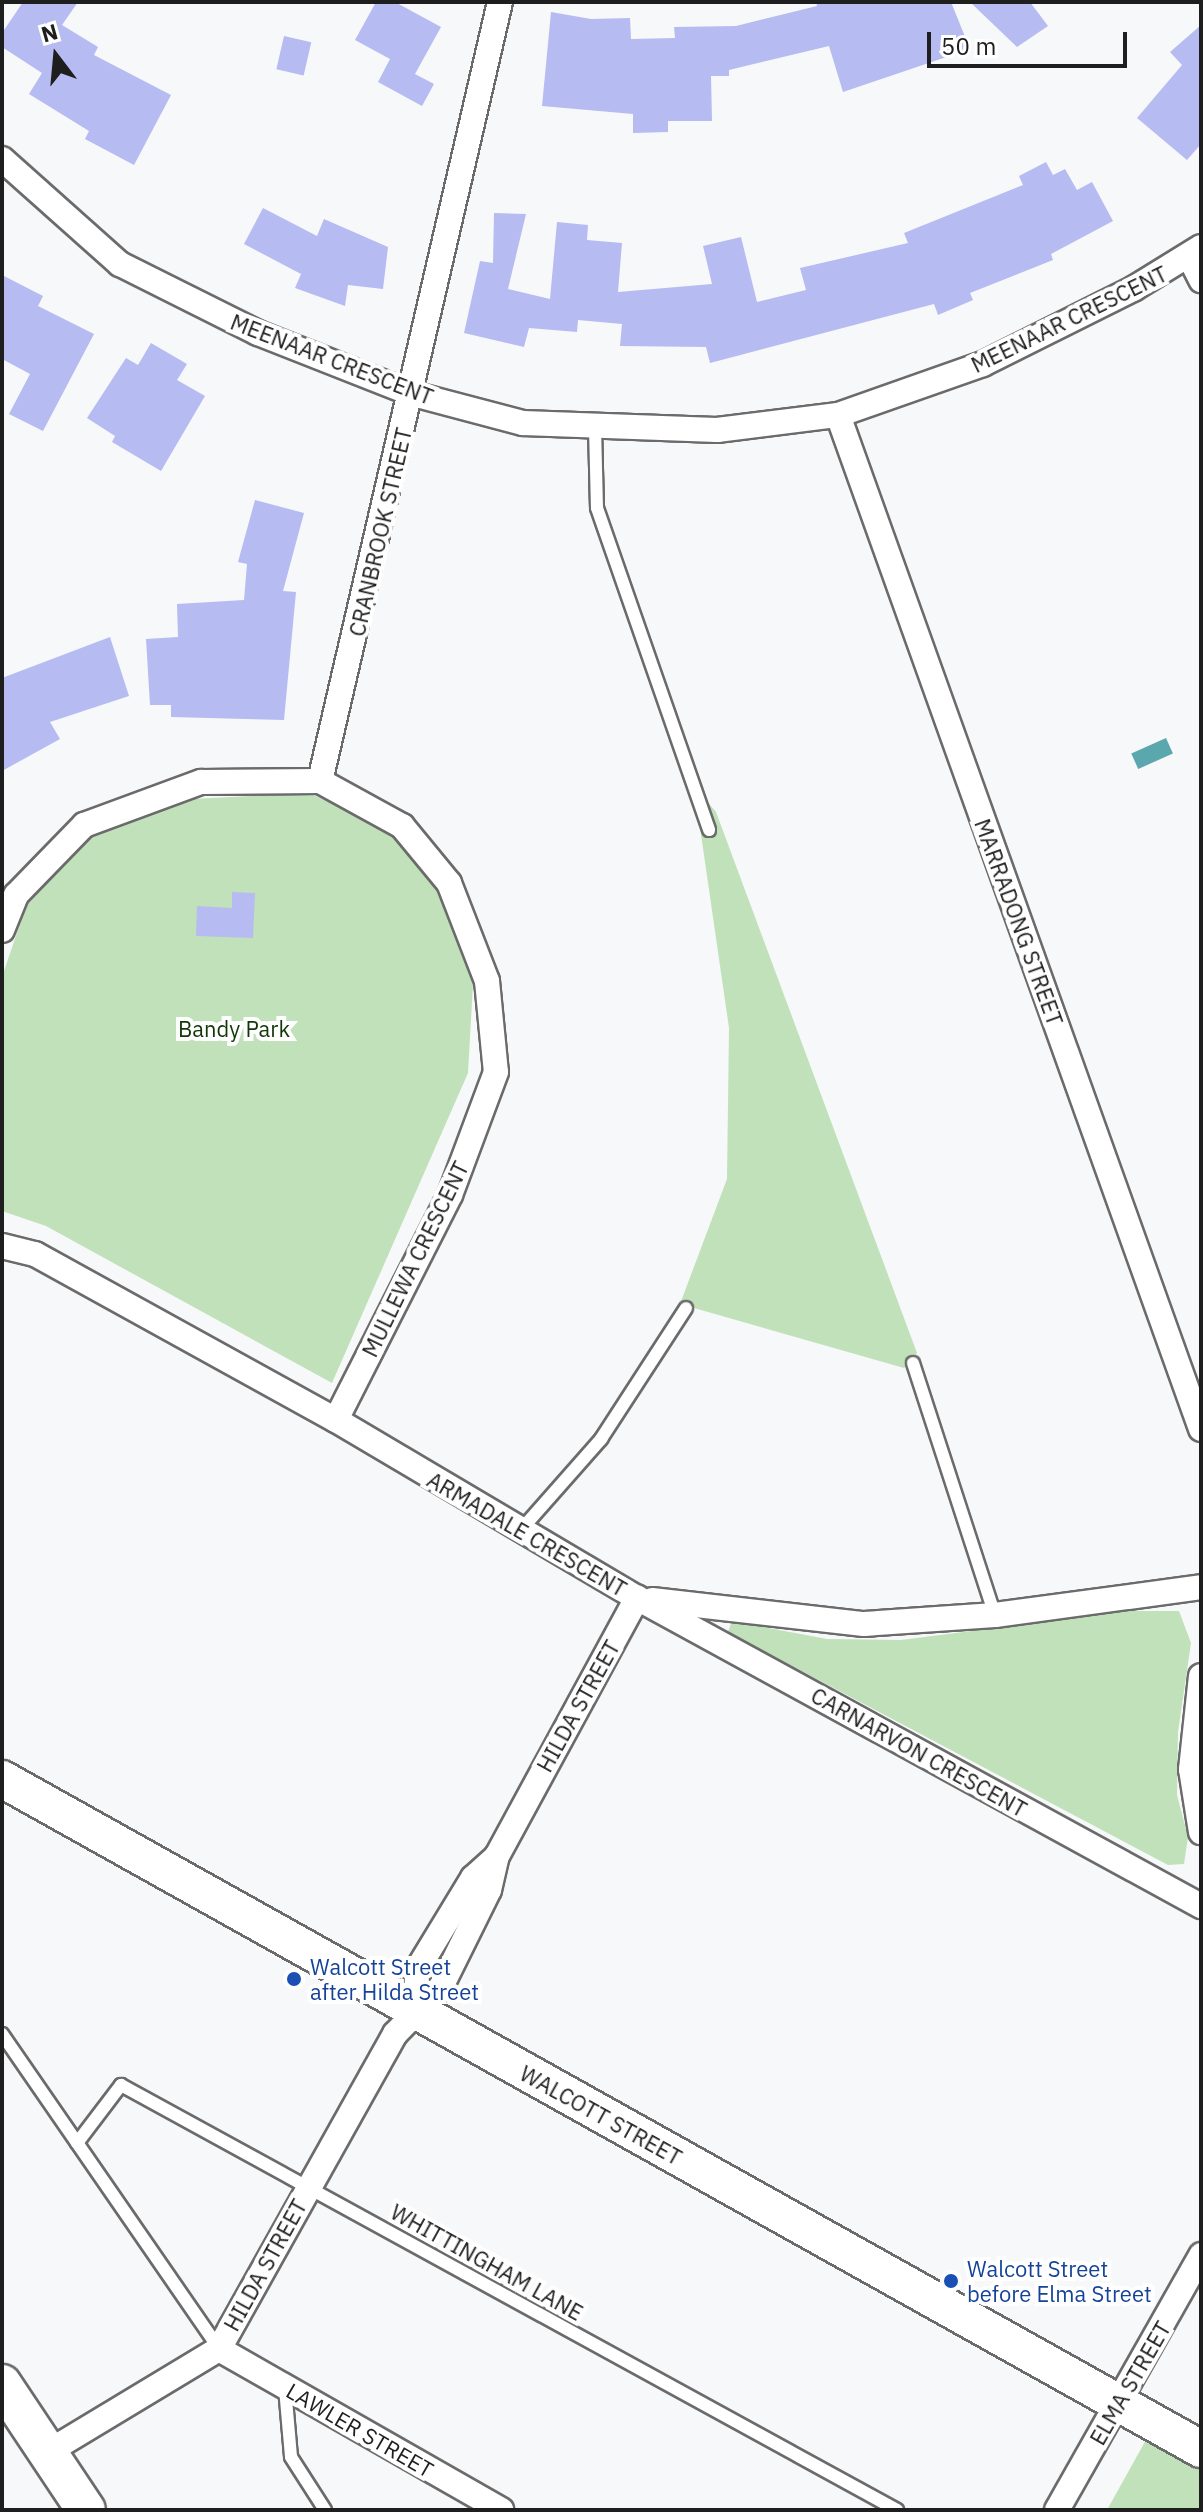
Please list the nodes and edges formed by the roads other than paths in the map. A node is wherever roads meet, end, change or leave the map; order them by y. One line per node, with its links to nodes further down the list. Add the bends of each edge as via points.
1 (500, 2): 5 (street, CRANBROOK STREET)
2 (2, 159): 5 (street, MEENAAR CRESCENT, via 120,264 258,333)
3 (1197, 258): 4 (street); 6 (street, MEENAAR CRESCENT, via 983,364)
4 (1201, 280)
5 (413, 394): 7 (street, MEENAAR CRESCENT, via 523,423); 8 (street, CRANBROOK STREET)
6 (838, 415): 7 (street, MEENAAR CRESCENT, via 717,430); 15 (street, MARRADONG STREET)
7 (595, 427): 9 (lane, via 597,508)
8 (320, 781): 10 (street, MULLEWA CRESCENT, via 201,782 84,825 16,895); 14 (street, MULLEWA CRESCENT, via 402,826 449,883 487,981 496,1072 450,1195)
9 (709, 830)
10 (2, 930)
11 (2, 1246): 14 (street, ARMADALE CRESCENT, via 35,1254)
12 (686, 1308): 16 (lane, via 601,1439)
13 (913, 1363): 19 (lane)
14 (336, 1420): 16 (street, ARMADALE CRESCENT)
15 (1201, 1429)
16 (520, 1531): 18 (street, ARMADALE CRESCENT)
17 (1201, 1587): 19 (street, ARMADALE CRESCENT)
18 (637, 1598): 19 (street, ARMADALE CRESCENT, via 864,1624); 23 (street, CARNARVON CRESCENT); 24 (street, HILDA STREET, via 497,1856 473,1878 417,1970)
19 (995, 1615)
20 (1201, 1676): 22 (street, via 1191,1769)
21 (2, 1779): 24 (main road, WALCOTT STREET)
22 (1201, 1832)
23 (1201, 1906)
24 (416, 2012): 27 (street, HILDA STREET, via 395,2034); 32 (main road, WALCOTT STREET)
25 (2, 2034): 26 (lane)
26 (77, 2143): 27 (lane, WHITTINGHAM LANE, via 121,2085); 29 (lane)
27 (309, 2188): 29 (street, HILDA STREET); 38 (lane, WHITTINGHAM LANE)
28 (1201, 2255): 32 (street, ELMA STREET)
29 (219, 2349): 31 (street, LAWLER STREET); 34 (street, HILDA STREET)
30 (2, 2384): 34 (highway)
31 (285, 2387): 36 (lane, via 291,2457); 37 (street, LAWLER STREET)
32 (1121, 2402): 33 (main road, WALCOTT STREET); 39 (street, ELMA STREET)
33 (1201, 2449)
34 (48, 2452): 35 (highway)
35 (86, 2510)
36 (325, 2510)
37 (501, 2510)
38 (897, 2510)
39 (1057, 2510)

